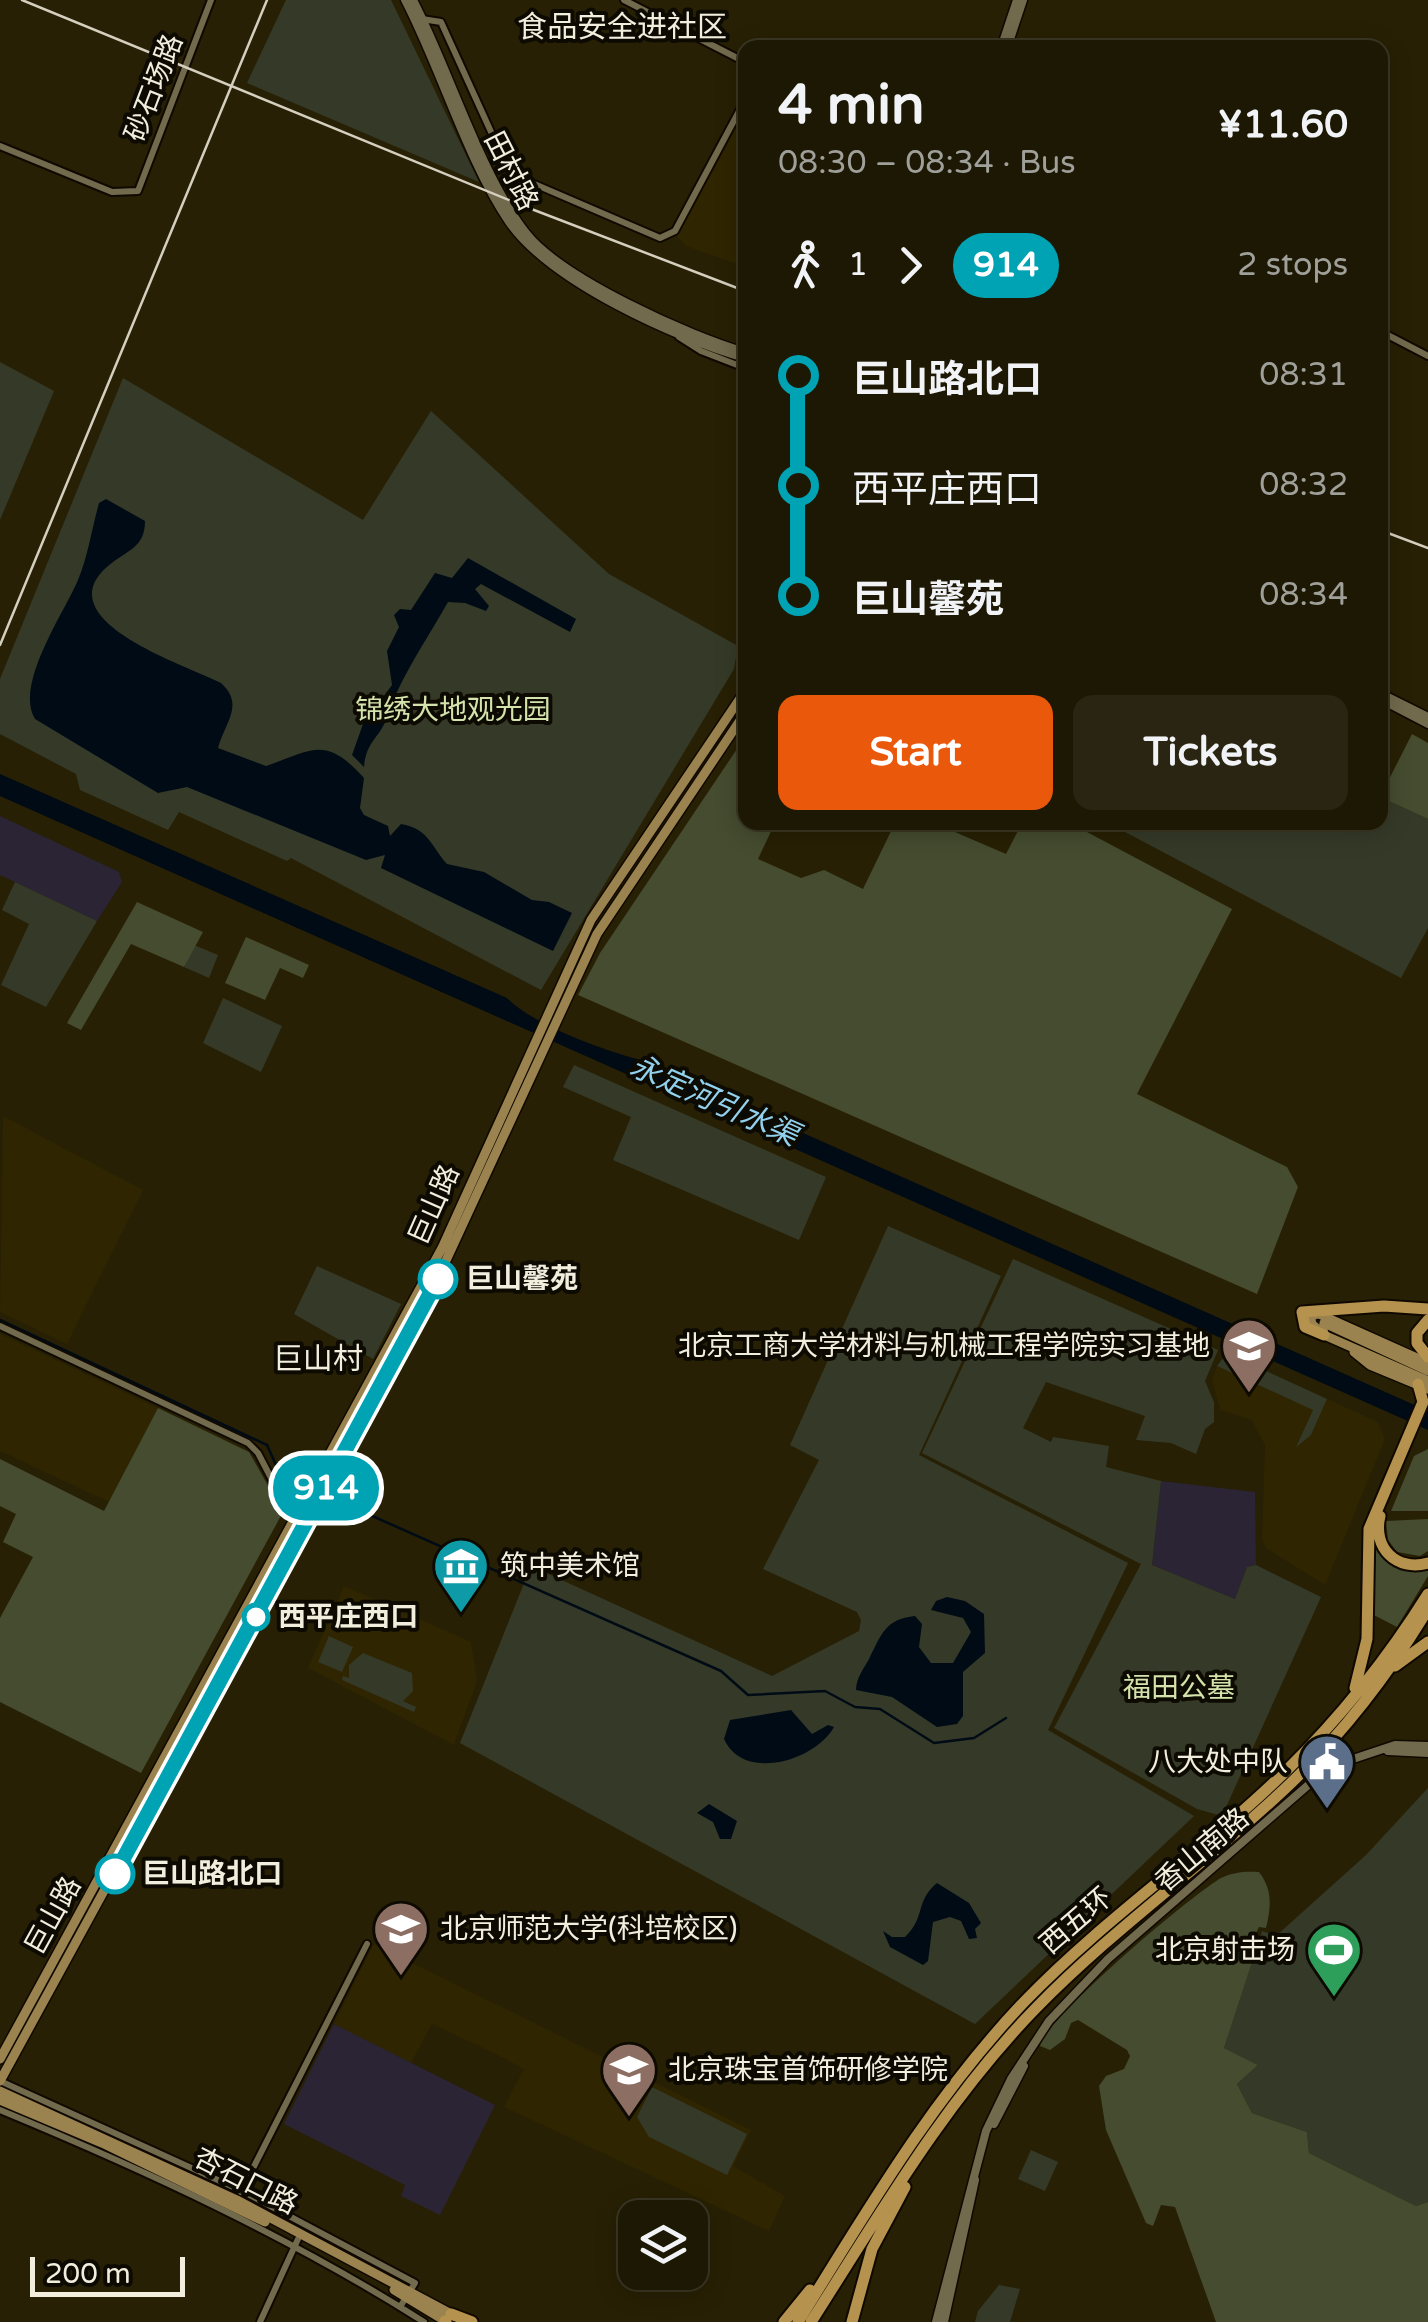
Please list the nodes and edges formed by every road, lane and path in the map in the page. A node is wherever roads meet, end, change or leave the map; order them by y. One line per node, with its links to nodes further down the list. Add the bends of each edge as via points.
1 (211, 0): 10 (street, 砂石场路, via 138,192 112,192)
2 (405, 0): 11 (main road, 田村路, via 499,204 524,242 560,272)
3 (413, 0): 6 (main road, 田村路)
4 (624, 0): 8 (street)
5 (1020, 0): 7 (main road)
6 (422, 19): 9 (street, via 441,22 497,145 525,180 660,238 675,232); 13 (main road, 田村路, via 504,200 528,237 577,274)
7 (1007, 40)
8 (738, 58)
9 (738, 113)
10 (0, 146)
11 (666, 328): 14 (main road, 田村路); 16 (street)
12 (1388, 335): 15 (street)
13 (738, 352)
14 (738, 353)
15 (1428, 356)
16 (738, 365)
17 (738, 700): 21 (main road, 巨山路, via 591,920)
18 (1388, 700): 19 (main road)
19 (1428, 721)
20 (738, 723): 21 (main road, 巨山路)
21 (552, 1012): 22 (main road, 巨山路)
22 (539, 1041): 31 (main road, 巨山路, via 442,1248); 32 (main road, 巨山路, via 456,1244)
23 (1428, 1309): 26 (highway, via 1302,1312 1305,1327)
24 (1428, 1320): 27 (highway, via 1417,1343)
25 (0, 1326): 31 (street, via 248,1443)
26 (1324, 1335): 27 (main road, via 1312,1315); 28 (main road, via 1324,1324); 29 (main road)
27 (1428, 1360)
28 (1428, 1372)
29 (1425, 1391): 30 (highway)
30 (1413, 1431): 33 (highway, via 1378,1532 1399,1563); 38 (highway, via 1370,1529 1364,1661)
31 (293, 1521): 32 (street); 43 (main road, 巨山路)
32 (303, 1529): 44 (main road, 巨山路)
33 (1428, 1563)
34 (1428, 1594): 36 (highway, 西五环)
35 (1428, 1609): 36 (highway, 西五环)
36 (1408, 1639): 37 (highway); 38 (highway, 西五环); 40 (highway, 西五环, via 1293,1780)
37 (1428, 1642)
38 (1345, 1710): 40 (highway, 西五环)
39 (1428, 1750): 61 (main road, 香山南路, via 1383,1751 1329,1767 1090,1975 1048,2021 982,2154)
40 (1235, 1825): 41 (highway, 西五环)
41 (1220, 1838): 48 (highway, 西五环, via 1034,2010 970,2082); 51 (highway, 西五环, via 1069,1958 989,2041)
42 (367, 1944): 49 (street)
43 (0, 2059)
44 (0, 2081): 49 (street, 杏石口路)
45 (0, 2092): 49 (main road, 杏石口路)
46 (0, 2100): 49 (main road, 杏石口路)
47 (0, 2110): 50 (street, 杏石口路)
48 (927, 2144): 59 (highway, 西五环); 60 (highway, via 872,2249)
49 (238, 2199): 50 (main road, 杏石口路); 52 (main road, 杏石口路)
50 (295, 2244): 52 (main road, 杏石口路); 54 (street)
51 (842, 2252): 57 (highway); 58 (highway, 西五环)
52 (405, 2296): 53 (main road, 杏石口路); 55 (street)
53 (447, 2320): 56 (highway)
54 (260, 2322)
55 (424, 2322)
56 (469, 2322)
57 (784, 2322)
58 (798, 2322)
59 (811, 2322)
60 (854, 2322)
61 (940, 2322)

